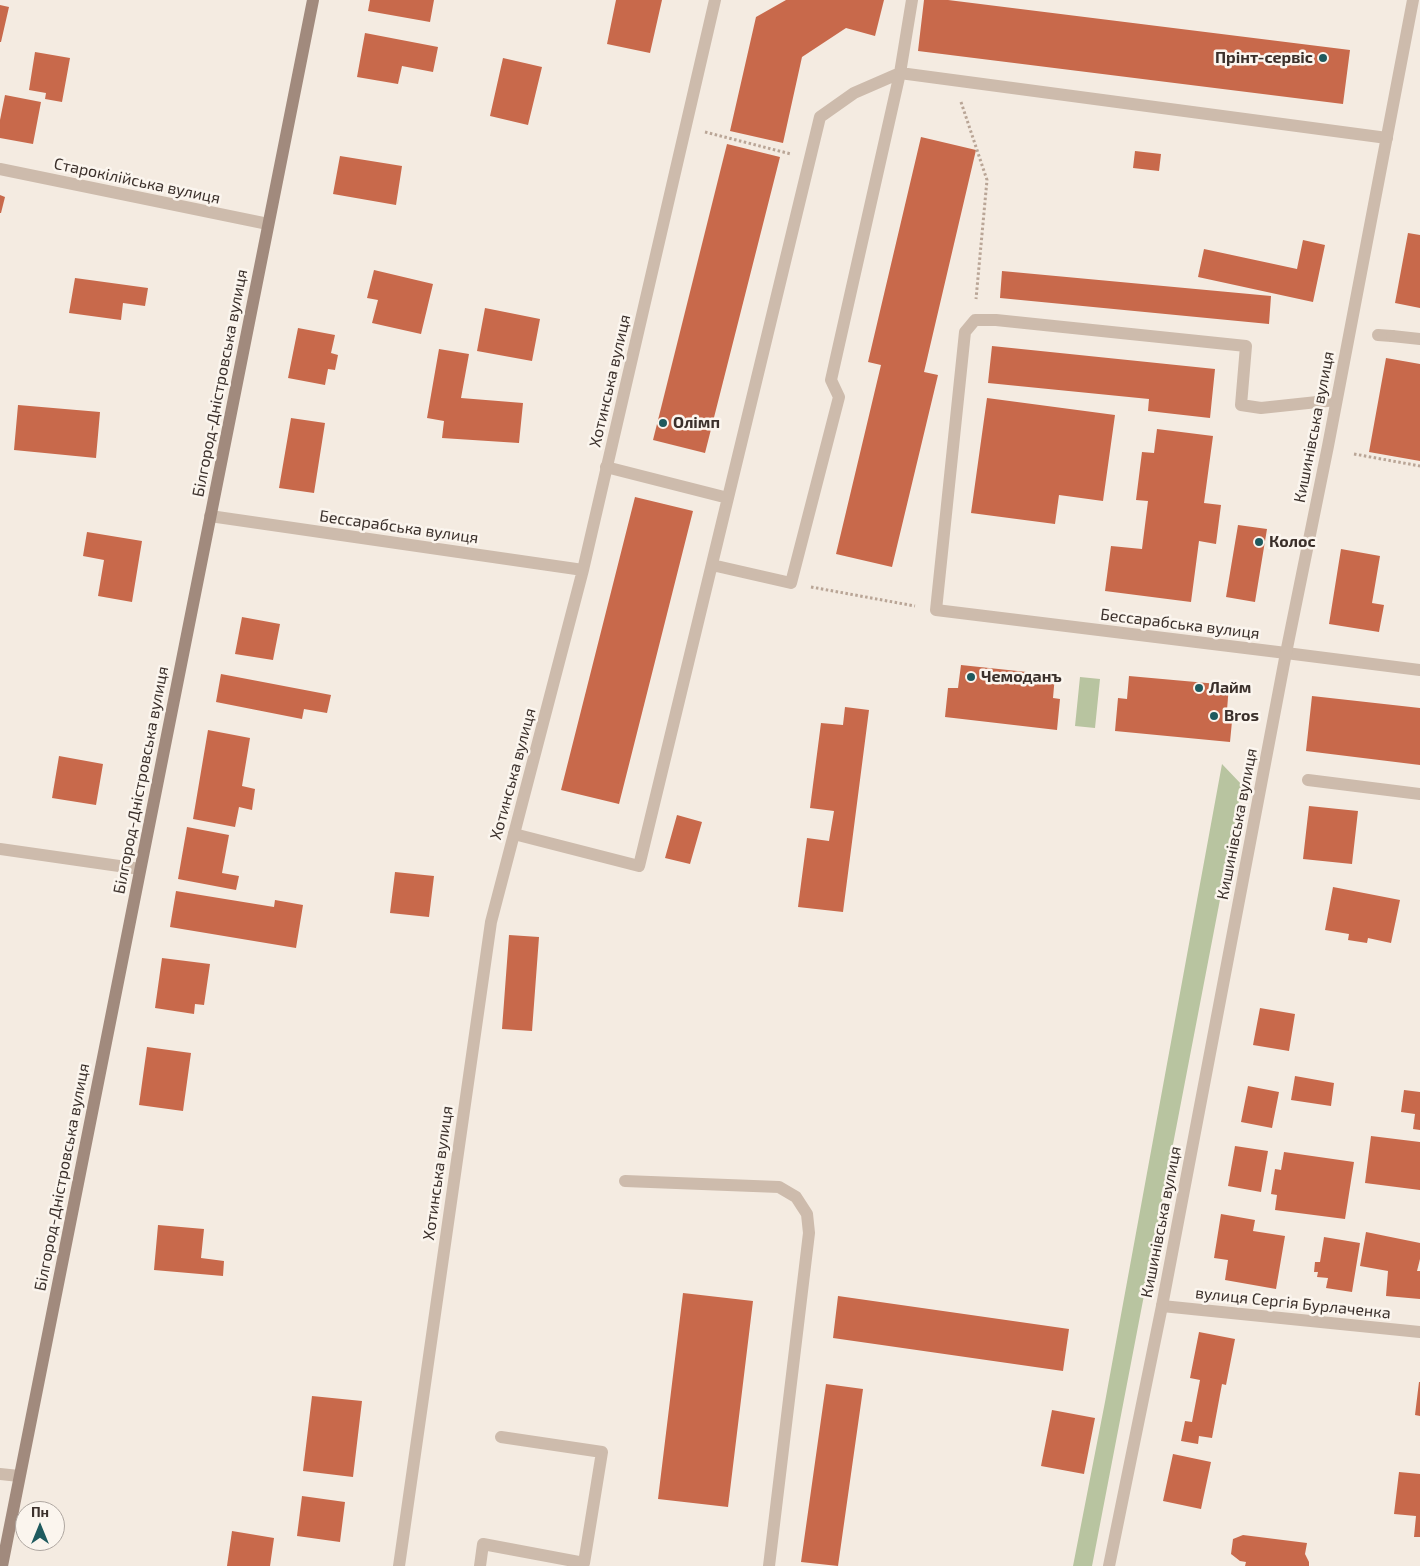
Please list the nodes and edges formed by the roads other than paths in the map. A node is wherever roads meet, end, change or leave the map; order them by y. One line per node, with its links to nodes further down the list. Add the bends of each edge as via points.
1 (313, 0): 8 (main road, Білгород-Дністровська вулиця)
2 (715, 0): 12 (street, Хотинська вулиця)
3 (912, 0): 5 (street)
4 (1413, 0): 6 (street, Кишинівська вулиця)
5 (900, 73): 6 (street); 13 (street, via 854,93 820,117); 15 (street, via 831,380 839,398 791,583)
6 (1387, 138): 11 (street, Кишинівська вулиця)
7 (0, 169): 8 (street, Старокілійська вулиця)
8 (268, 224): 14 (main road, Білгород-Дністровська вулиця)
9 (1378, 335): 10 (street)
10 (1420, 339)
11 (1336, 400): 17 (street, Кишинівська вулиця); 17 (street, Бессарабська вулиця, via 1261,408 1241,405 1246,346 996,320 974,320 965,332 936,610)
12 (606, 467): 13 (street); 16 (street, Хотинська вулиця)
13 (728, 498): 15 (street)
14 (210, 516): 16 (street, Бессарабська вулиця); 23 (main road, Білгород-Дністровська вулиця)
15 (712, 565): 21 (street, via 639,866)
16 (583, 570): 21 (street, Хотинська вулиця)
17 (1286, 654): 18 (street, Бессарабська вулиця); 25 (street, Кишинівська вулиця)
18 (1420, 670)
19 (1308, 780): 20 (street)
20 (1420, 794)
21 (514, 834): 31 (street, Хотинська вулиця, via 491,922)
22 (0, 850): 23 (street)
23 (140, 869): 29 (main road, Білгород-Дністровська вулиця)
24 (625, 1181): 33 (street, via 779,1187 796,1197 806,1214 808,1233)
25 (1162, 1306): 26 (street, вулиця Сергія Бурлаченка); 34 (street, Кишинівська вулиця)
26 (1420, 1332)
27 (501, 1437): 32 (street, via 602,1452 584,1563 483,1544)
28 (0, 1474): 29 (street)
29 (19, 1476): 30 (main road, Білгород-Дністровська вулиця)
30 (2, 1566)
31 (398, 1566)
32 (480, 1566)
33 (769, 1566)
34 (1109, 1566)

